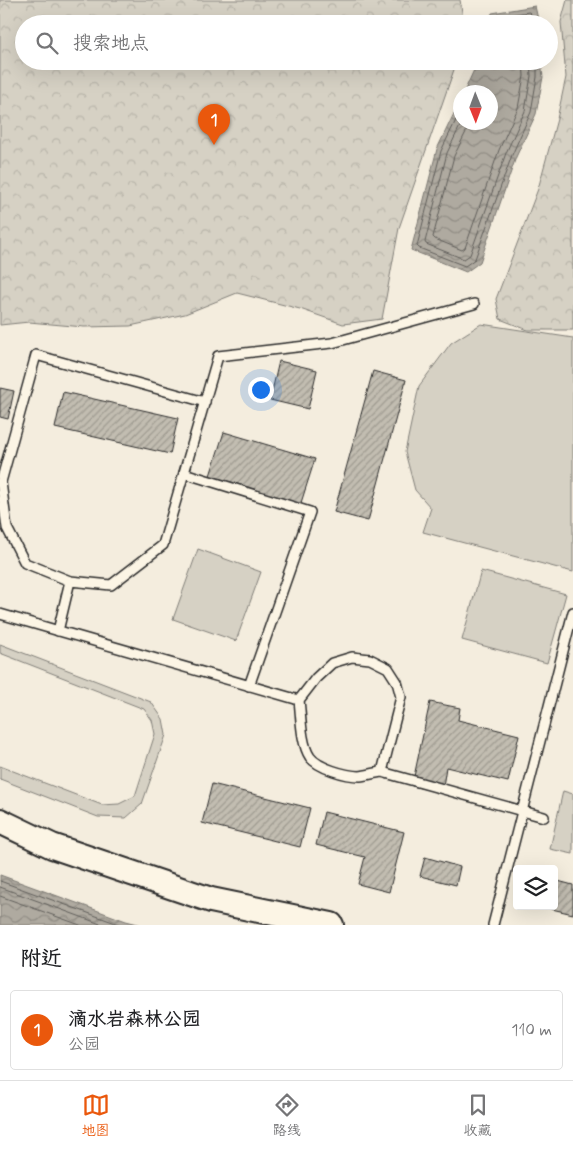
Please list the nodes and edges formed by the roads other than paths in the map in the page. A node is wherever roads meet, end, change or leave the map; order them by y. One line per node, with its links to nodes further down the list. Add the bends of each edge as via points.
1 (474, 304): 2 (lane, via 332,343 218,356)
2 (205, 402): 3 (lane); 4 (lane, via 36,355 1,482 7,528 25,563)
3 (184, 473): 4 (lane, via 163,545 110,585); 8 (lane, via 310,512)
4 (70, 581): 7 (lane)
5 (573, 612): 11 (lane)
6 (0, 614): 7 (lane)
7 (58, 631): 8 (lane)
8 (249, 686): 9 (lane)
9 (299, 700): 10 (lane, via 304,741 310,757 338,772 359,776); 10 (lane, via 332,663 352,657 370,659 388,668 401,697)
10 (382, 772): 11 (lane)
11 (522, 811): 12 (lane); 15 (lane)
12 (544, 817)
13 (0, 821): 14 (street, via 52,846 211,900)
14 (331, 925)
15 (493, 925)

